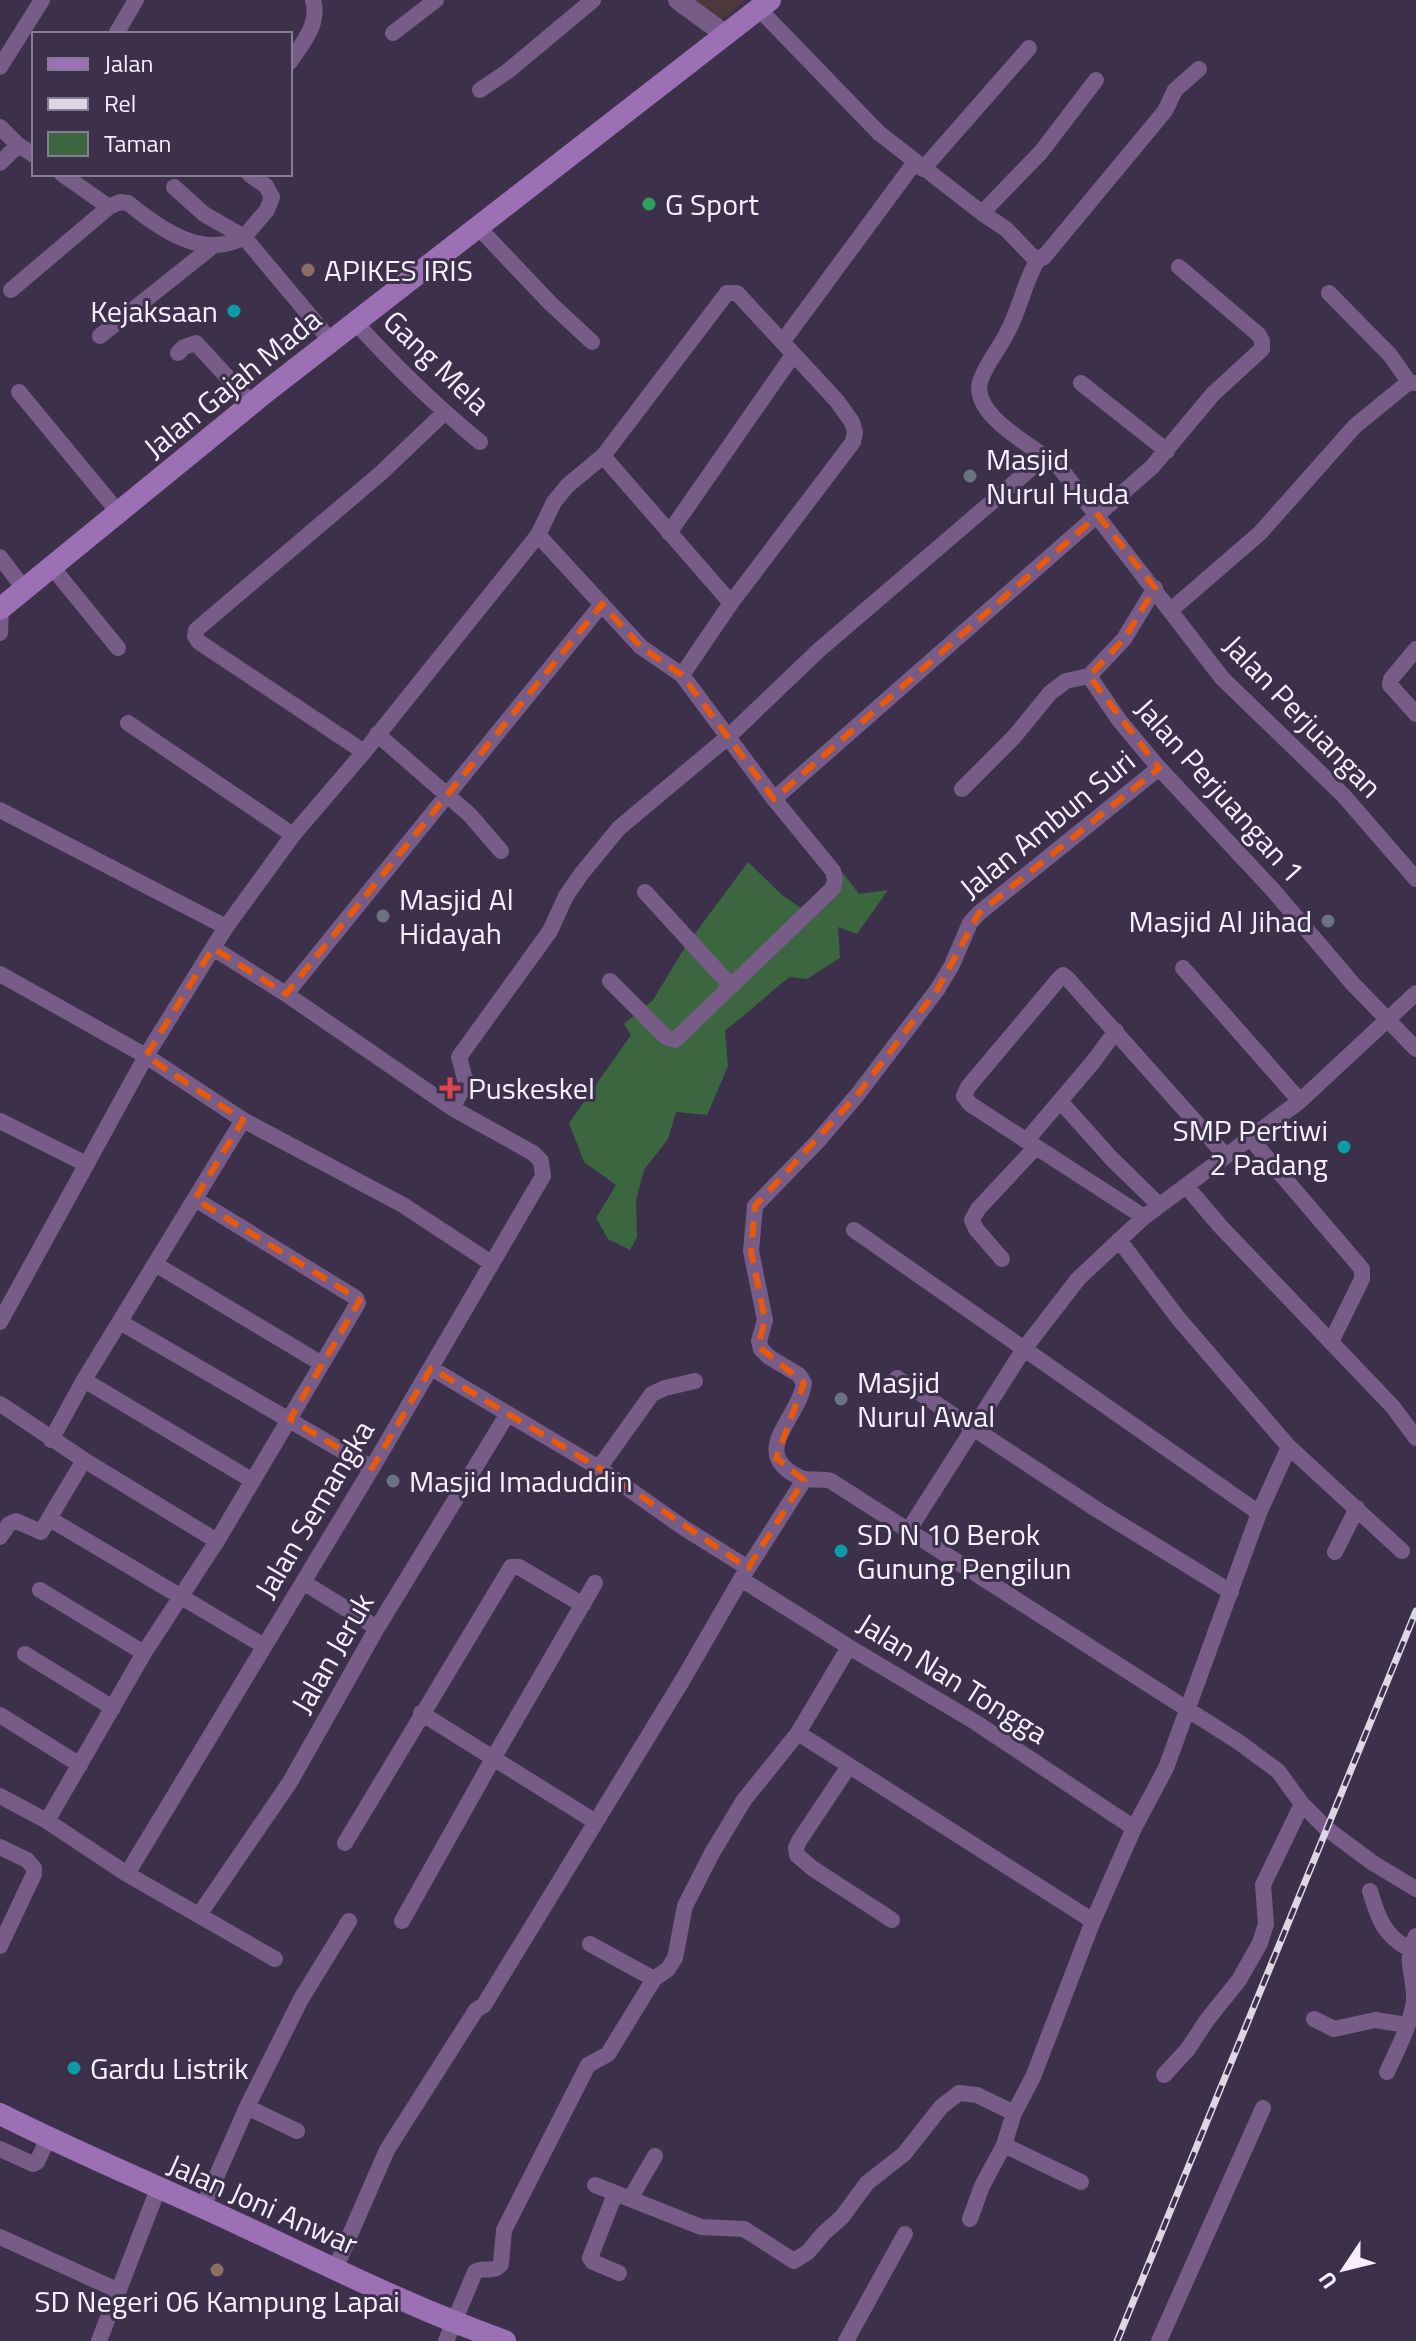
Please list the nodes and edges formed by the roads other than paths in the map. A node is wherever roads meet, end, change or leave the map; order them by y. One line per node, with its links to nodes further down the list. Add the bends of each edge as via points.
1 (42, 0): 13 (street)
2 (136, 0): 8 (street)
3 (313, 0): 12 (street, via 315,21)
4 (436, 0): 9 (street)
5 (593, 0): 16 (street)
6 (678, 0): 10 (street)
7 (765, 4): 10 (main road, Jalan Gajah Mada); 21 (street, via 879,133)
8 (117, 32)
9 (393, 33)
10 (726, 35): 27 (main road, Jalan Gajah Mada)
11 (1029, 48): 21 (street)
12 (292, 59)
13 (0, 67)
14 (1199, 69): 30 (street, via 1175,90 1165,111 1047,255)
15 (1096, 80): 26 (street, via 1041,152)
16 (480, 90)
17 (0, 127): 18 (street)
18 (18, 145): 19 (street); 20 (street)
19 (32, 154)
20 (0, 163)
21 (919, 165): 26 (street); 38 (street)
22 (65, 176): 25 (street)
23 (252, 176): 28 (street, via 272,197)
24 (174, 187): 28 (street, via 204,214)
25 (109, 207): 29 (street, via 128,203 178,237); 32 (street)
26 (982, 213): 30 (street)
27 (478, 227): 34 (main road, Jalan Gajah Mada); 37 (street)
28 (244, 237): 29 (street); 36 (street)
29 (213, 246): 35 (street)
30 (1038, 259): 48 (street, Jalan Perjuangan, via 979,393 991,414 1019,440)
31 (1179, 267): 46 (street, via 1259,335 1263,346 1213,394)
32 (11, 290)
33 (1329, 293): 40 (street)
34 (355, 322): 36 (main road, Jalan Gajah Mada); 44 (street, Gang Mela)
35 (100, 336)
36 (331, 341): 43 (main road, Jalan Gajah Mada)
37 (592, 342)
38 (788, 348): 47 (street, via 737,293 727,293); 51 (street); 57 (street, via 852,422 853,442)
39 (178, 353): 43 (street, via 196,343)
40 (1413, 382): 60 (street, via 1355,426 1260,533)
41 (1081, 383): 46 (street)
42 (19, 392): 49 (street)
43 (251, 403): 49 (main road, Jalan Gajah Mada)
44 (444, 413): 45 (street, Gang Mela); 70 (street, via 196,630 199,642)
45 (480, 442)
46 (1167, 451): 50 (street)
47 (603, 456): 51 (street); 52 (street, via 567,486)
48 (1048, 457): 50 (street, Jalan Perjuangan); 69 (street, via 819,650)
49 (119, 513): 54 (main road, Jalan Gajah Mada)
50 (1098, 515): 55 (street, Jalan Perjuangan); 74 (street)
51 (669, 533): 57 (street)
52 (538, 535): 58 (street); 68 (street)
53 (0, 557): 56 (street)
54 (52, 567): 56 (main road, Jalan Gajah Mada); 62 (street)
55 (1155, 588): 60 (street, Jalan Perjuangan); 65 (street, via 1124,639)
56 (25, 590): 59 (main road, Jalan Gajah Mada)
57 (731, 603): 64 (street)
58 (602, 604): 64 (street, via 641,647); 73 (street)
59 (1, 609): 61 (street)
60 (1171, 610): 78 (street, Jalan Perjuangan, via 1222,678 1343,795)
61 (0, 633)
62 (118, 648)
63 (1416, 649): 66 (street, via 1390,685)
64 (682, 675): 69 (street)
65 (1089, 676): 71 (street, Jalan Perjuangan 1); 72 (street, via 1066,681 1050,693)
66 (1416, 714)
67 (128, 723): 76 (street)
68 (377, 734): 70 (street); 73 (street)
69 (728, 737): 74 (street); 94 (street, via 619,828 582,873 550,931 459,1057 466,1083)
70 (364, 752): 76 (street)
71 (1159, 768): 88 (street, Jalan Perjuangan 1); 129 (street, Jalan Ambun Suri, via 979,913 928,1002 818,1141 755,1206 751,1251 765,1320 761,1349 804,1383 776,1445 776,1458)
72 (962, 789)
73 (446, 794): 77 (street); 87 (street)
74 (774, 799): 85 (street, via 835,880 833,888)
75 (0, 810): 80 (street)
76 (293, 835): 80 (street)
77 (501, 851)
78 (1416, 879)
79 (645, 892): 85 (street)
80 (226, 927): 81 (street)
81 (213, 948): 87 (street); 91 (street)
82 (1183, 968): 93 (street)
83 (0, 974): 91 (street)
84 (610, 981): 85 (street, via 671,1040)
85 (731, 986)
86 (1416, 993): 88 (street)
87 (286, 994): 94 (street)
88 (1388, 1019): 90 (street, Jalan Perjuangan 1); 93 (street)
89 (1116, 1031): 92 (street); 98 (street, via 1063,975 968,1087 964,1096 970,1104); 99 (street)
90 (1416, 1049)
91 (146, 1056): 95 (street); 100 (street)
92 (1060, 1101): 98 (street); 103 (street)
93 (1300, 1101): 97 (street)
94 (452, 1108): 108 (street, Jalan Semangka, via 533,1153 544,1169)
95 (243, 1120): 102 (street); 108 (street, via 403,1205)
96 (0, 1121): 100 (street)
97 (1250, 1138): 99 (street); 112 (street, via 1362,1269)
98 (1031, 1144): 104 (street); 107 (street, via 972,1220)
99 (1225, 1155): 101 (street)
100 (86, 1164): 110 (street)
101 (1186, 1186): 103 (street); 112 (street)
102 (195, 1199): 109 (street); 114 (street, via 356,1298 358,1303)
103 (1159, 1205): 104 (street)
104 (1144, 1217): 106 (street)
105 (854, 1230): 113 (street)
106 (1119, 1240): 113 (street, via 1078,1279); 125 (street)
107 (1002, 1259)
108 (491, 1263): 115 (street, Jalan Semangka)
109 (155, 1264): 111 (street); 114 (street)
110 (0, 1322)
111 (120, 1322): 117 (street); 121 (street)
112 (1331, 1342): 123 (street)
113 (1024, 1349): 122 (street); 132 (street)
114 (322, 1364): 121 (street)
115 (431, 1368): 120 (street, Jalan Nan Tongga); 127 (street, Jalan Semangka)
116 (897, 1378): 122 (street)
117 (84, 1380): 124 (street); 130 (street)
118 (695, 1381): 128 (street, via 652,1394)
119 (0, 1404): 124 (street)
120 (507, 1415): 128 (street, Jalan Nan Tongga); 146 (street, Jalan Jeruk)
121 (290, 1419): 127 (street); 130 (street)
122 (971, 1428): 134 (street); 143 (street)
123 (1416, 1438)
124 (51, 1440): 126 (street)
125 (1289, 1447): 131 (street); 132 (street)
126 (84, 1460): 133 (street); 136 (street)
127 (372, 1468): 140 (street, Jalan Semangka)
128 (599, 1468): 139 (street, Jalan Nan Tongga)
129 (804, 1480): 134 (street, via 831,1481); 139 (street)
130 (253, 1481): 136 (street)
131 (1357, 1508): 137 (street); 138 (street)
132 (1259, 1513): 143 (street)
133 (50, 1519): 135 (street, via 38,1533 13,1522); 144 (street)
134 (908, 1531): 151 (street)
135 (0, 1537)
136 (217, 1541): 144 (street)
137 (1402, 1551)
138 (1335, 1552)
139 (744, 1573): 148 (street, Jalan Nan Tongga); 162 (street)
140 (303, 1582): 146 (street); 147 (street, Jalan Semangka)
141 (595, 1583): 145 (street)
142 (40, 1590): 149 (street)
143 (1231, 1592): 151 (street)
144 (181, 1598): 147 (street); 149 (street)
145 (583, 1605): 153 (street, via 511,1567); 156 (street)
146 (377, 1628): 169 (street, Jalan Jeruk, via 290,1782)
147 (264, 1646): 166 (street, Jalan Semangka)
148 (849, 1647): 155 (street); 163 (street, Jalan Nan Tongga, via 975,1722)
149 (144, 1653): 152 (street)
150 (25, 1654): 152 (street)
151 (1187, 1707): 160 (street, via 1278,1771); 163 (street, via 1166,1768)
152 (113, 1708): 157 (street)
153 (421, 1713): 156 (street); 164 (street)
154 (0, 1715): 157 (street)
155 (798, 1733): 158 (street); 178 (street, via 735,1813 685,1906 675,1958)
156 (494, 1757): 162 (street); 172 (street)
157 (80, 1765): 161 (street)
158 (849, 1766): 170 (street, via 799,1841 797,1855); 173 (street)
159 (0, 1796): 161 (street)
160 (1302, 1804): 167 (street, via 1351,1847); 182 (street, via 1263,1885 1266,1924 1260,1943 1239,1980)
161 (47, 1821): 166 (street)
162 (594, 1821): 201 (street, via 484,2005 387,2150)
163 (1134, 1828): 173 (street)
164 (345, 1843)
165 (0, 1847): 176 (street, via 27,1860 34,1874)
166 (127, 1874): 169 (street)
167 (1416, 1889)
168 (1370, 1891): 174 (street, via 1384,1929)
169 (199, 1915): 177 (street)
170 (892, 1920)
171 (349, 1921): 183 (street, via 301,1999)
172 (402, 1921)
173 (1093, 1921): 185 (street)
174 (1412, 1942): 180 (street, via 1415,1988)
175 (590, 1944): 178 (street)
176 (0, 1946)
177 (275, 1959)
178 (654, 1979): 204 (street, via 608,2054 588,2065 504,2230 501,2264 475,2272)
179 (1314, 2019): 180 (street, via 1334,2029 1375,2020)
180 (1407, 2025): 181 (street)
181 (1387, 2072)
182 (1164, 2075)
183 (247, 2107): 187 (street); 196 (street)
184 (1263, 2108): 208 (street)
185 (1014, 2113): 189 (street); 195 (street, via 977,2095 959,2093 794,2261 744,2229 701,2227)
186 (0, 2114): 188 (main road, Jalan Joni Anwar)
187 (297, 2131)
188 (48, 2138): 190 (street, via 33,2164); 194 (main road, Jalan Joni Anwar)
189 (1004, 2145): 192 (street); 197 (street)
190 (0, 2149)
191 (655, 2156): 195 (street)
192 (1081, 2182)
193 (595, 2185): 195 (street)
194 (158, 2189): 196 (main road, Jalan Joni Anwar); 203 (street)
195 (622, 2196): 202 (street, via 590,2258)
196 (203, 2207): 201 (main road, Jalan Joni Anwar)
197 (970, 2219)
198 (905, 2234): 207 (street)
199 (4, 2239): 200 (street); 203 (street)
200 (0, 2257)
201 (335, 2269): 204 (main road, Jalan Joni Anwar)
202 (619, 2273)
203 (117, 2290): 205 (street)
204 (449, 2332): 206 (main road, Jalan Joni Anwar)
205 (99, 2341)
206 (505, 2341)
207 (846, 2341)
208 (1159, 2341)

